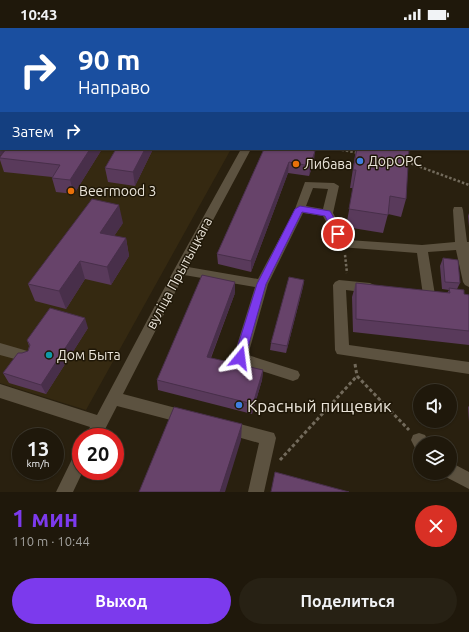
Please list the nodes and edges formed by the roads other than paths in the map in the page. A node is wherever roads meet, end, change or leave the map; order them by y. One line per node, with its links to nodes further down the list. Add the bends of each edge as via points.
1 (245, 150): 7 (street, вуліца Прытыцкага)
2 (300, 209): 4 (street); 4 (street, via 309,184 334,186); 9 (street)
3 (458, 210): 5 (street)
4 (328, 213): 6 (street, via 344,244)
5 (465, 246): 6 (street); 8 (street)
6 (422, 249): 12 (street)
7 (180, 270): 9 (street); 19 (street, вуліца Прытыцкага)
8 (469, 282)
9 (262, 284): 17 (street, via 240,358)
10 (385, 290): 16 (street, via 339,284 342,350)
11 (415, 294): 12 (street)
12 (429, 295): 13 (street)
13 (445, 297)
14 (0, 349): 15 (street)
15 (26, 356)
16 (469, 368)
17 (293, 375)
18 (0, 391): 21 (street)
19 (113, 398): 20 (street); 21 (street, вуліца Прытыцкага)
20 (198, 420)
21 (100, 423): 23 (street, вуліца Прытыцкага)
22 (214, 424): 27 (street, via 268,438)
23 (98, 428)
24 (457, 474): 26 (street)
25 (72, 476): 28 (street)
26 (469, 481)
27 (258, 487)
28 (64, 492)

